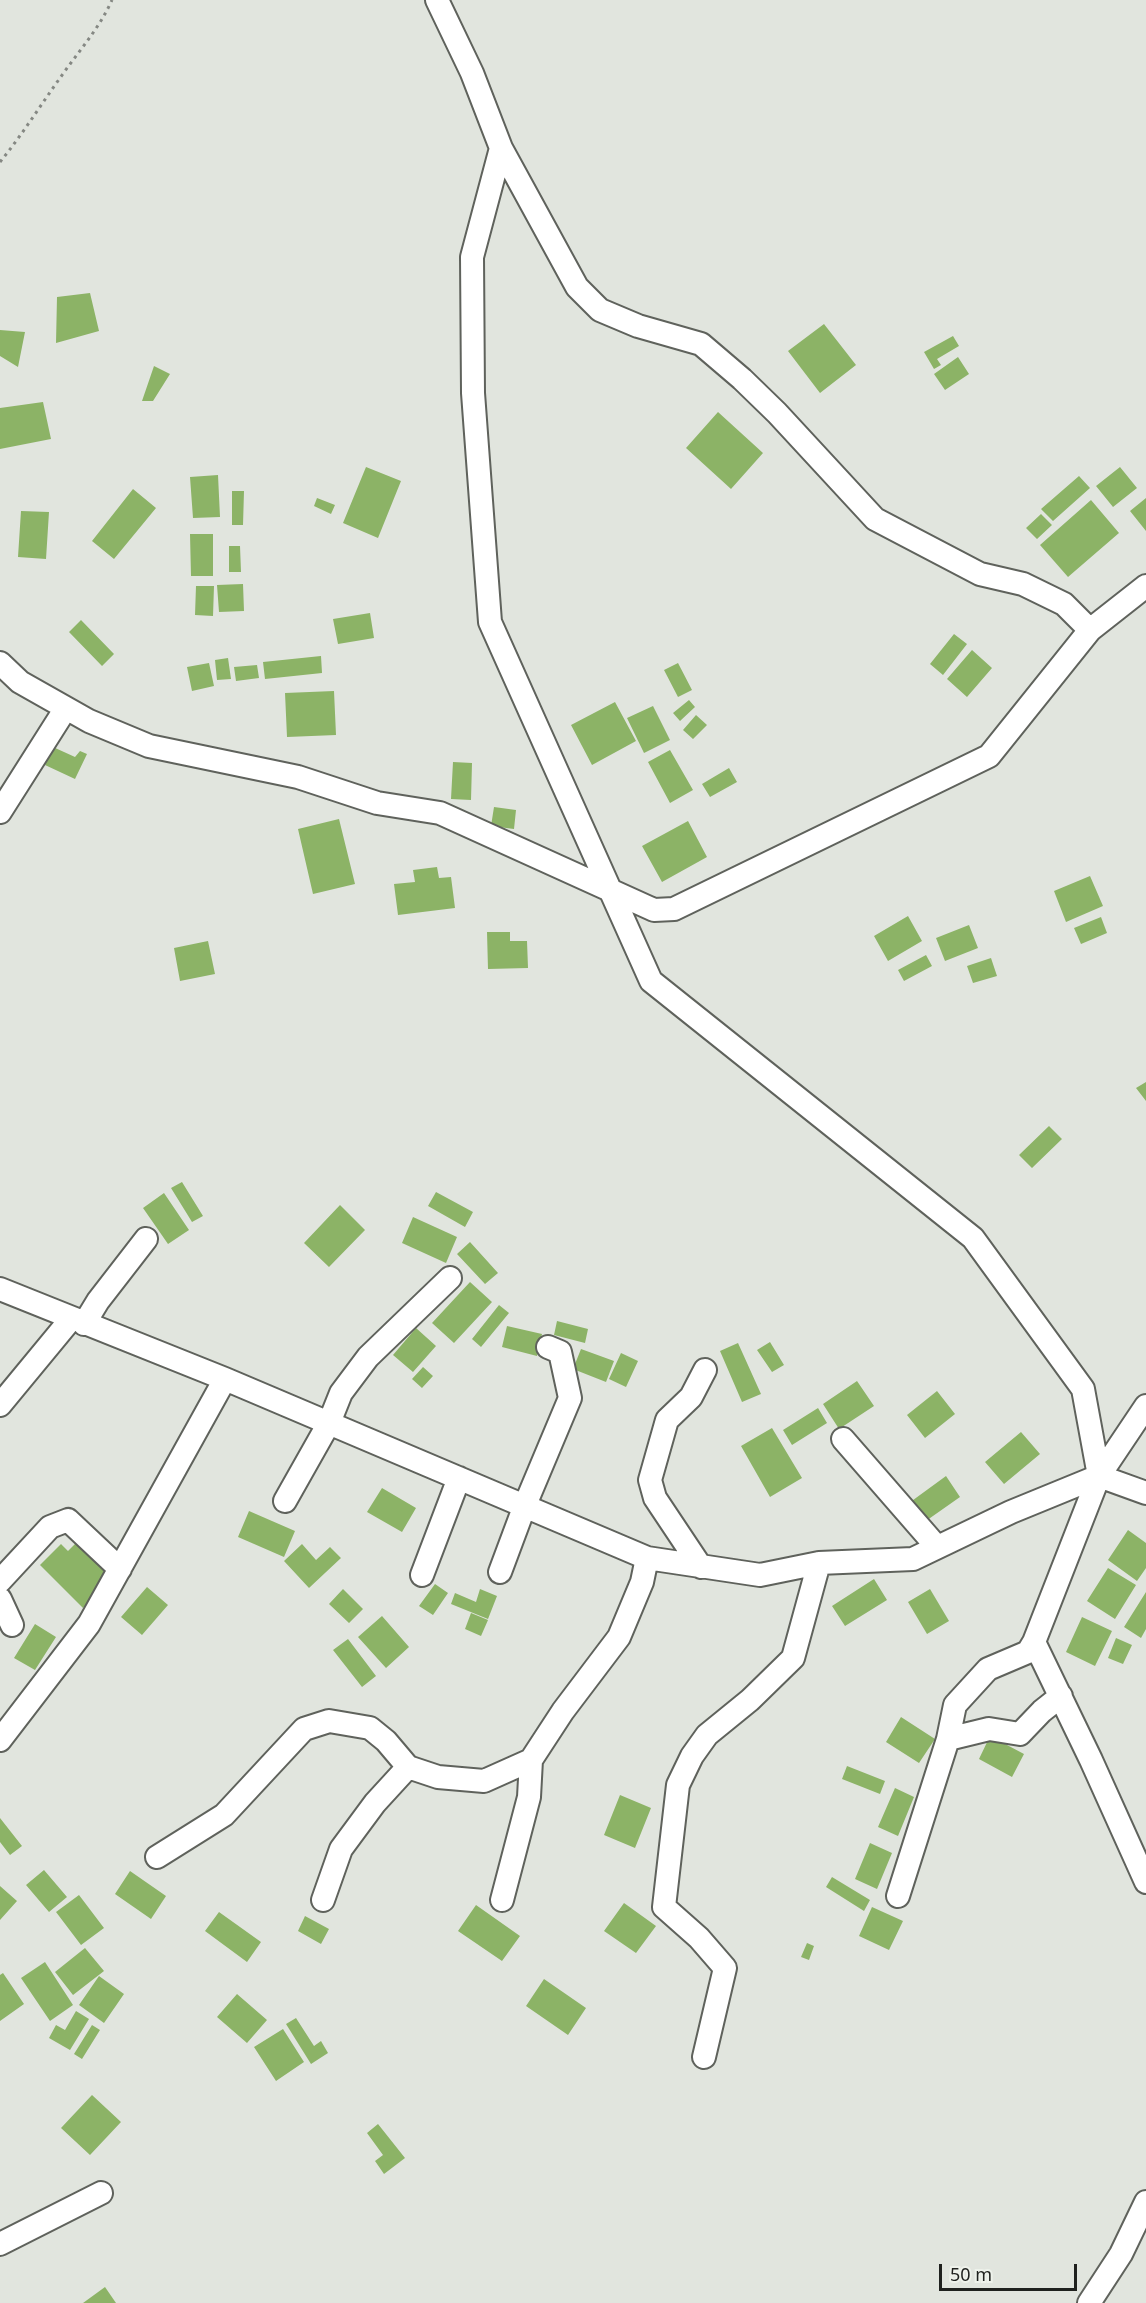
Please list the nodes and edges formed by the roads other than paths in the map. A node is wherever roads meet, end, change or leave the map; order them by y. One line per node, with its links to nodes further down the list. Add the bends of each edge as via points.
1 (437, 0): 2 (street, via 472,73)
2 (501, 148): 4 (street, via 577,287 600,310 638,326 701,344 777,413 875,519 980,574 1023,584 1064,604); 8 (street, via 472,256 473,393 490,622)
3 (1146, 586): 4 (street)
4 (1090, 630): 8 (street, via 989,756 674,909 654,910)
5 (0, 663): 6 (street, via 20,682)
6 (66, 708): 7 (street); 8 (street, via 149,746 298,777 377,803 440,813)
7 (0, 812)
8 (610, 890): 20 (street, via 651,981 973,1238 1083,1389)
9 (146, 1239): 12 (street, via 98,1301)
10 (450, 1278): 18 (street, via 368,1358 341,1393)
11 (0, 1289): 12 (street)
12 (77, 1321): 15 (street); 16 (street)
13 (548, 1347): 24 (street, via 560,1352 570,1398)
14 (705, 1370): 28 (street, via 691,1397 667,1420 650,1480 655,1498)
15 (225, 1379): 18 (street); 29 (street)
16 (0, 1405)
17 (1146, 1406): 20 (street)
18 (329, 1423): 21 (street); 23 (street)
19 (843, 1439): 25 (street)
20 (1099, 1476): 22 (street); 25 (street); 35 (street)
21 (459, 1478): 24 (street); 31 (street)
22 (1146, 1493)
23 (285, 1501)
24 (525, 1505): 26 (street); 30 (street)
25 (937, 1547): 27 (street, via 913,1558)
26 (647, 1558): 28 (street); 39 (street, via 642,1582 619,1637)
27 (819, 1563): 28 (street, via 760,1575); 46 (street, via 793,1658 707,1735 678,1785 664,1908 699,1938 725,1968)
28 (701, 1567)
29 (120, 1569): 32 (street, via 68,1520 50,1527); 38 (street, via 89,1624)
30 (500, 1572)
31 (422, 1575)
32 (0, 1581)
33 (0, 1599): 34 (street)
34 (12, 1625)
35 (1034, 1642): 36 (street); 37 (street, via 1028,1652 988,1669 956,1705)
36 (1061, 1696): 37 (street, via 1020,1734 989,1729); 42 (street)
37 (948, 1739): 43 (street)
38 (0, 1740)
39 (531, 1760): 40 (street, via 484,1781 438,1777); 45 (street, via 529,1797)
40 (408, 1767): 41 (street, via 370,1728 329,1721 304,1729 224,1815); 44 (street, via 341,1849)
41 (157, 1857)
42 (1146, 1882)
43 (898, 1896)
44 (323, 1900)
45 (502, 1900)
46 (704, 2057)
47 (102, 2193): 49 (street)
48 (1146, 2202): 50 (street, via 1121,2254)
49 (0, 2244)
50 (1089, 2303)

